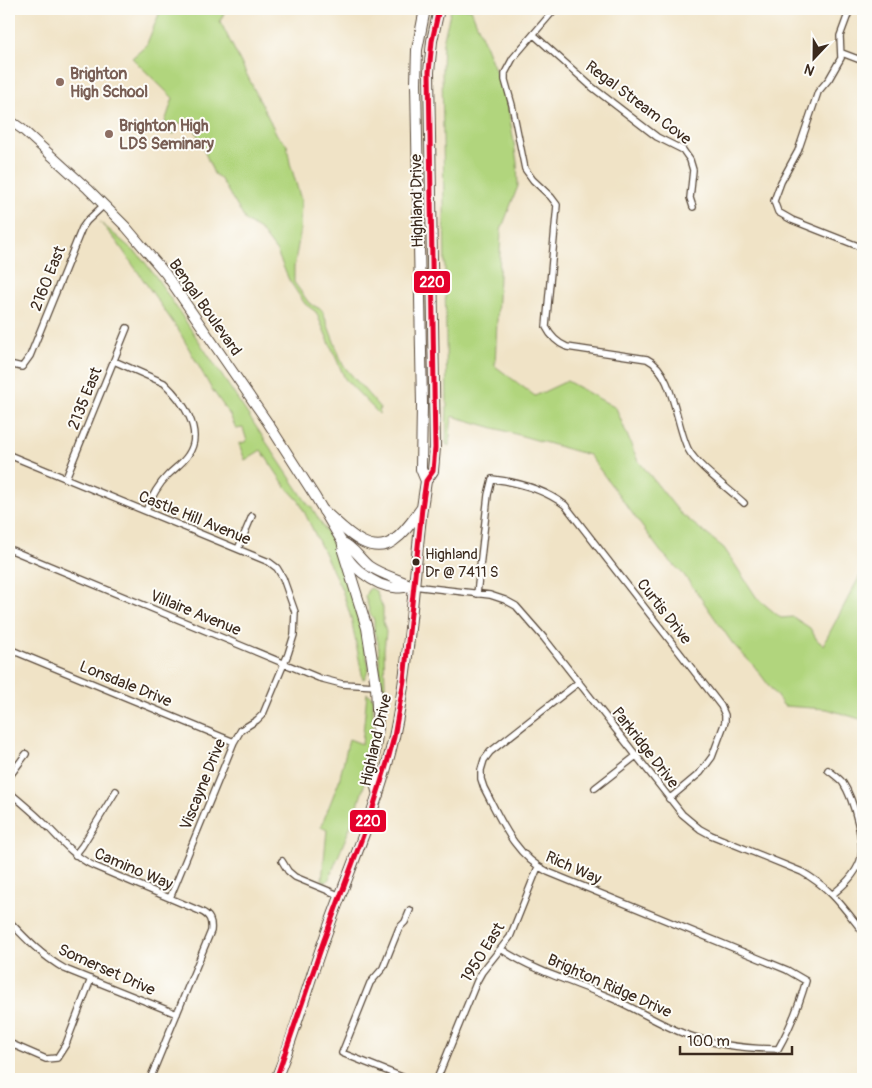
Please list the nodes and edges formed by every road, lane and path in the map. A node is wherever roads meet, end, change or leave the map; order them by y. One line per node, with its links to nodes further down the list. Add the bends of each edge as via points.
1 (425, 9): 17 (main road, Highland Drive, via 417,50 416,83 421,470)
2 (439, 9): 17 (main road, Highland Drive, via 429,72 435,441 433,471)
3 (555, 9): 5 (street)
4 (850, 9): 6 (street, via 840,36)
5 (534, 35): 10 (street, Regal Stream Cove, via 592,87 657,137 683,150 693,170 690,198); 18 (street, via 513,58 505,80 525,169 557,205 546,326 557,342 567,347 652,362 662,374 670,393 689,451)
6 (842, 53): 7 (street); 11 (street, via 838,65 818,92 798,151 774,201 778,212 792,220)
7 (863, 61)
8 (9, 120): 9 (main road, Bengal Boulevard)
9 (104, 205): 14 (street, 2160 East, via 82,228 30,356 22,367); 21 (main road, Bengal Boulevard, via 165,273)
10 (693, 207)
11 (863, 248)
12 (127, 328): 13 (street, 2135 East)
13 (114, 361): 16 (street, 2135 East); 20 (street, via 164,383 171,389 193,428 194,439 188,455 159,485)
14 (9, 364)
15 (9, 455): 16 (street, Castle Hill Avenue)
16 (66, 478): 20 (street, Castle Hill Avenue)
17 (426, 481): 19 (main road, Highland Drive)
18 (744, 503)
19 (422, 508): 21 (main road, via 396,539 379,546 366,544 354,537); 26 (main road, Highland Drive)
20 (146, 511): 25 (street, Castle Hill Avenue)
21 (324, 511): 23 (main road, Bengal Boulevard)
22 (252, 516): 25 (street)
23 (342, 546): 26 (main road, Bengal Boulevard, via 350,545 371,567); 31 (main road, via 367,628)
24 (9, 549): 29 (street, Villaire Avenue)
25 (238, 549): 29 (street, Castle Hill Avenue, via 269,562 283,578 296,622)
26 (413, 586): 27 (street, Parkridge Drive); 40 (main road, Highland Drive, via 398,714)
27 (477, 594): 30 (street, Parkridge Drive, via 490,595 516,606); 41 (street, Curtis Drive, via 492,479 540,491 565,505 721,706 725,722 712,758 700,773)
28 (9, 649): 32 (street, Lonsdale Drive)
29 (284, 663): 31 (street, Villaire Avenue, via 330,682); 32 (street, Viscayne Drive, via 263,714 241,730)
30 (579, 682): 34 (street, Parkridge Drive); 44 (street, Rich Way, via 490,752 481,770 484,788 514,844)
31 (376, 686): 40 (main road, via 378,728 372,771)
32 (234, 742): 47 (street, Viscayne Drive)
33 (26, 754): 36 (street)
34 (636, 756): 37 (street); 41 (street, Parkridge Drive)
35 (828, 770): 45 (street, via 842,782 848,794 862,843 856,870)
36 (9, 777)
37 (595, 788)
38 (116, 791): 42 (street)
39 (9, 792): 42 (street, Camino Way)
40 (378, 796): 46 (main road, Highland Drive)
41 (669, 799): 45 (street, Parkridge Drive, via 700,829 802,872)
42 (75, 855): 47 (street, Camino Way)
43 (282, 861): 46 (street, via 295,877)
44 (538, 867): 51 (street, 1950 East); 53 (street, Rich Way, via 786,970 806,981)
45 (832, 894): 50 (street, Parkridge Drive)
46 (341, 896): 57 (main road, Highland Drive)
47 (170, 898): 54 (street, Camino Way, via 206,914 211,931)
48 (410, 910): 58 (street, via 383,968 370,983 342,1053)
49 (9, 920): 52 (street, Somerset Drive, via 52,961)
50 (863, 932)
51 (502, 949): 53 (street, Brighton Ridge Drive, via 530,965 683,1033 724,1045 778,1049); 59 (street, 1950 East, via 477,981)
52 (92, 979): 54 (street, Somerset Drive); 55 (street, via 66,1044 57,1058 46,1059)
53 (800, 1003)
54 (177, 1014): 56 (street)
55 (9, 1043)
56 (150, 1079)
57 (276, 1079)
58 (407, 1079)
59 (437, 1079)
60 (533, 1079): 61 (street)
61 (561, 1079)

